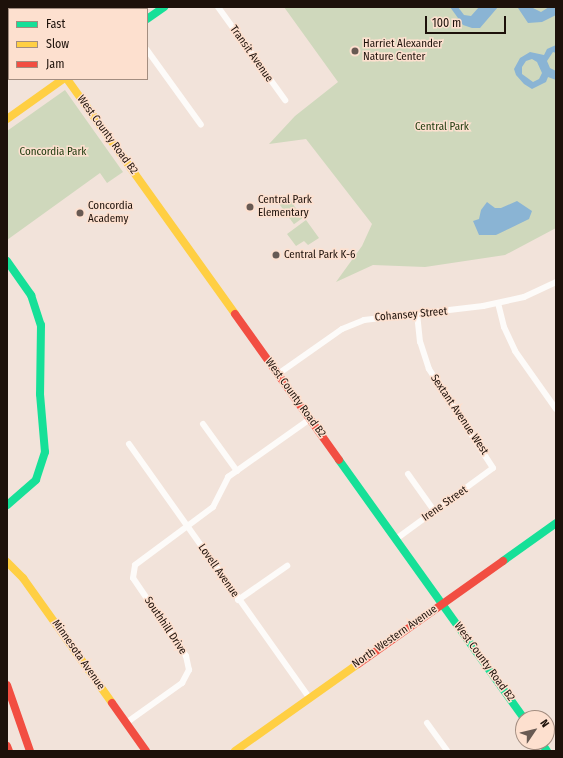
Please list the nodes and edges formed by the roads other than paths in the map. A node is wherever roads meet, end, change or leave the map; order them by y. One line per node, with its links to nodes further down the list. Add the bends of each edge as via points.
1 (218, 7): 7 (street, Transit Avenue)
2 (159, 8): 3 (main road)
3 (148, 18)
4 (148, 51): 9 (street)
5 (62, 80): 8 (main road)
6 (68, 80): 14 (main road, West County Road B2)
7 (285, 100)
8 (7, 119)
9 (201, 125)
10 (7, 261): 22 (main road, via 31,295 41,325 40,394 45,452 36,480)
11 (556, 282): 12 (street, Cohansey Street, via 536,293)
12 (498, 303): 13 (street, Cohansey Street); 15 (street, via 504,327 515,351)
13 (417, 314): 14 (street, Cohansey Street, via 376,317 353,324); 19 (street, Sextant Avenue West, via 420,342 428,369)
14 (278, 374): 16 (main road, West County Road B2)
15 (556, 409)
16 (310, 419): 20 (street); 26 (main road, West County Road B2)
17 (203, 424): 20 (street)
18 (129, 444): 25 (street, Lovell Avenue)
19 (493, 468): 23 (street, Irene Street)
20 (237, 471): 25 (street, via 224,481 213,507)
21 (408, 474): 23 (street)
22 (7, 505)
23 (435, 512): 26 (street, Irene Street)
24 (556, 523): 30 (main road, North Western Avenue)
25 (187, 526): 29 (street, Lovell Avenue); 34 (street, Southhill Drive, via 137,562 132,574 186,656 188,674 182,683)
26 (396, 539): 30 (main road, West County Road B2)
27 (7, 562): 34 (main road, Minnesota Avenue, via 23,578)
28 (287, 566): 29 (street)
29 (238, 600): 32 (street, Lovell Avenue)
30 (442, 604): 32 (main road, North Western Avenue); 33 (main road, West County Road B2)
31 (7, 686): 38 (main road)
32 (309, 697): 40 (main road, North Western Avenue)
33 (518, 710)
34 (126, 723): 39 (main road, Minnesota Avenue)
35 (427, 724): 41 (street)
36 (7, 746): 37 (main road)
37 (9, 751)
38 (30, 751)
39 (146, 751)
40 (235, 751)
41 (447, 751)

